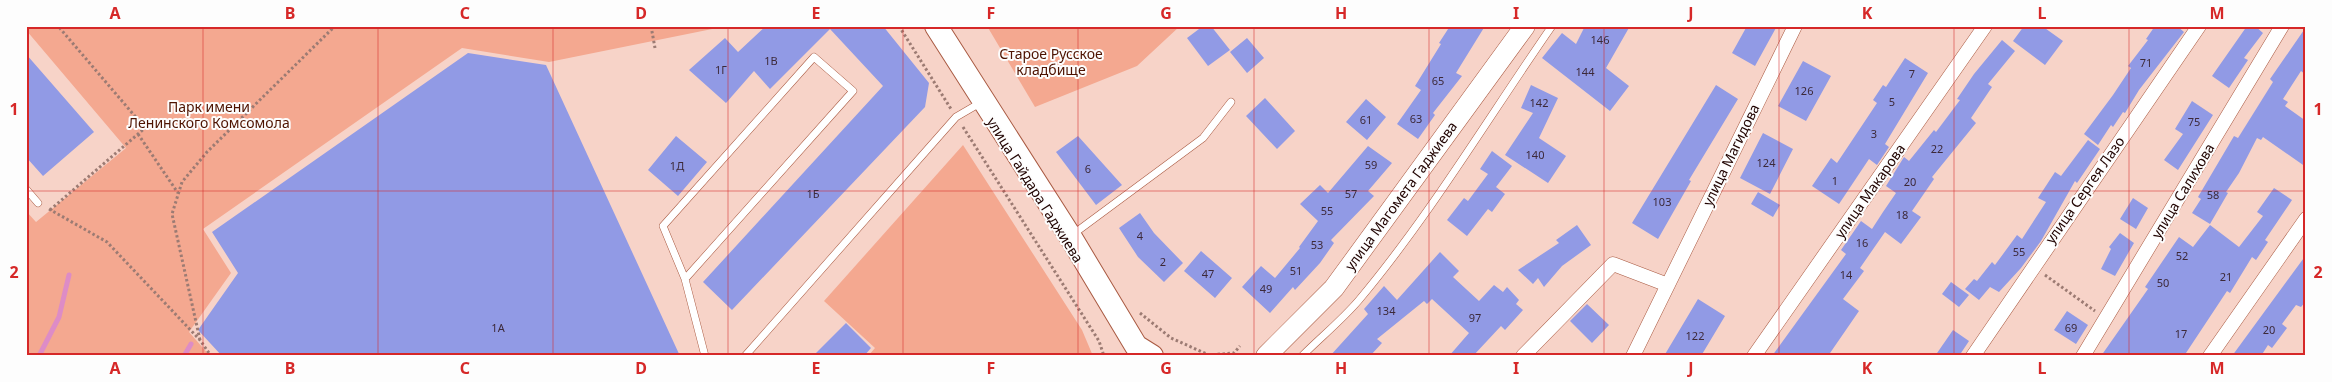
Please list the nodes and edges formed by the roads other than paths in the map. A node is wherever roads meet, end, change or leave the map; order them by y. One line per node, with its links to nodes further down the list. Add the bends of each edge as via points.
1 (932, 26): 11 (main road, улица Гайдара Гаджиева)
2 (936, 26): 15 (main road, улица Гайдара Гаджиева)
3 (1520, 26): 21 (main road, улица Магомета Гаджиева, via 1331,286)
4 (1525, 26): 22 (main road, улица Магомета Гаджиева, via 1334,288)
5 (1552, 26): 23 (lane, via 1438,196 1358,301)
6 (1795, 26): 17 (street, улица Магидова)
7 (1985, 26): 26 (street, улица Макарова)
8 (2199, 26): 27 (street, улица Сергея Лазо)
9 (2282, 26): 28 (street, улица Салихова)
10 (1232, 102): 15 (lane, via 1203,138)
11 (980, 103): 15 (main road, улица Гайдара Гаджиева); 20 (lane, via 956,117)
12 (26, 189): 13 (lane)
13 (38, 203)
14 (2306, 219): 29 (street)
15 (1069, 238): 18 (main road, улица Гайдара Гаджиева)
16 (685, 279): 16 (lane, via 663,226 814,56 853,91); 19 (lane)
17 (1668, 285): 24 (street, via 1612,264); 25 (street, улица Магидова)
18 (1141, 353)
19 (705, 356)
20 (745, 356)
21 (1262, 356)
22 (1266, 356)
23 (1302, 356)
24 (1523, 356)
25 (1633, 356)
26 (1754, 356)
27 (1973, 356)
28 (2083, 356)
29 (2210, 356)

